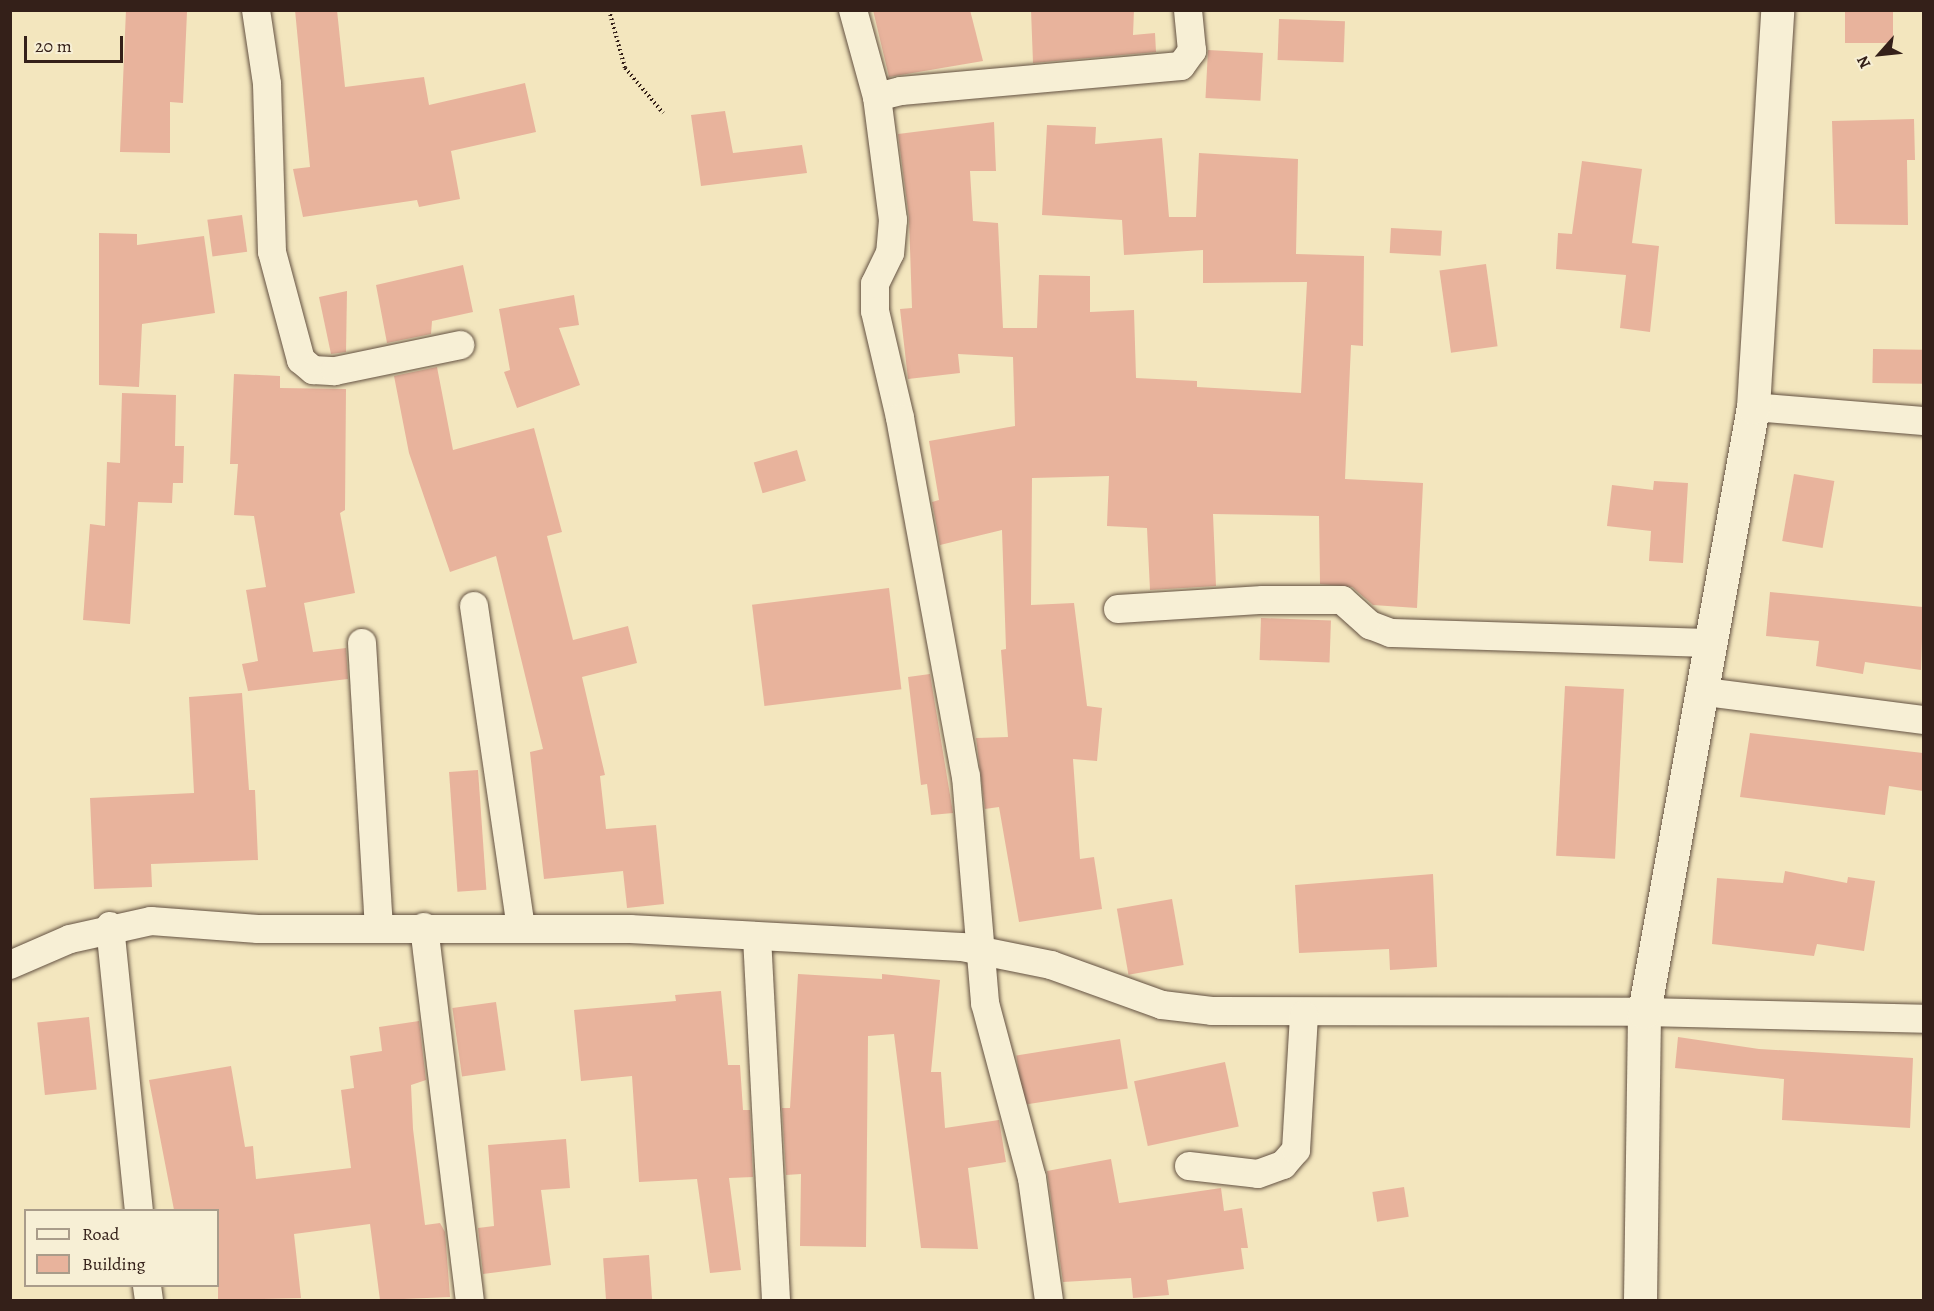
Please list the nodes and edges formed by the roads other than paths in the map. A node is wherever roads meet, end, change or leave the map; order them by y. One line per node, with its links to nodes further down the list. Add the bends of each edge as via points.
1 (255, 10): 6 (street, via 267,84 272,252 301,360 314,370 334,371)
2 (853, 10): 5 (street)
3 (1188, 10): 5 (street, via 1192,51 1181,66 901,91)
4 (1777, 10): 7 (street)
5 (877, 97): 20 (street, via 893,220 890,254 875,284 875,311 900,418 966,776)
6 (459, 345)
7 (1753, 407): 8 (street); 12 (street)
8 (1923, 421)
9 (474, 606): 18 (street)
10 (1118, 609): 12 (street, via 1263,600 1342,600 1370,625 1391,633)
11 (362, 643): 16 (street)
12 (1710, 643): 13 (street)
13 (1705, 692): 14 (street); 22 (street)
14 (1923, 720)
15 (110, 927): 16 (street, via 151,921 258,929); 21 (street); 26 (street)
16 (379, 927): 17 (street)
17 (424, 927): 18 (street); 27 (street)
18 (521, 928): 19 (street)
19 (758, 937): 20 (street); 28 (street)
20 (984, 951): 23 (street, via 1051,964 1162,1005); 29 (street, via 985,1003 1032,1178)
21 (10, 965)
22 (1644, 1012): 23 (street); 24 (street); 30 (street)
23 (1304, 1015): 25 (street, via 1296,1150 1283,1165 1258,1174)
24 (1923, 1019)
25 (1189, 1166)
26 (139, 1209)
27 (470, 1300)
28 (776, 1300)
29 (1049, 1300)
30 (1640, 1300)

